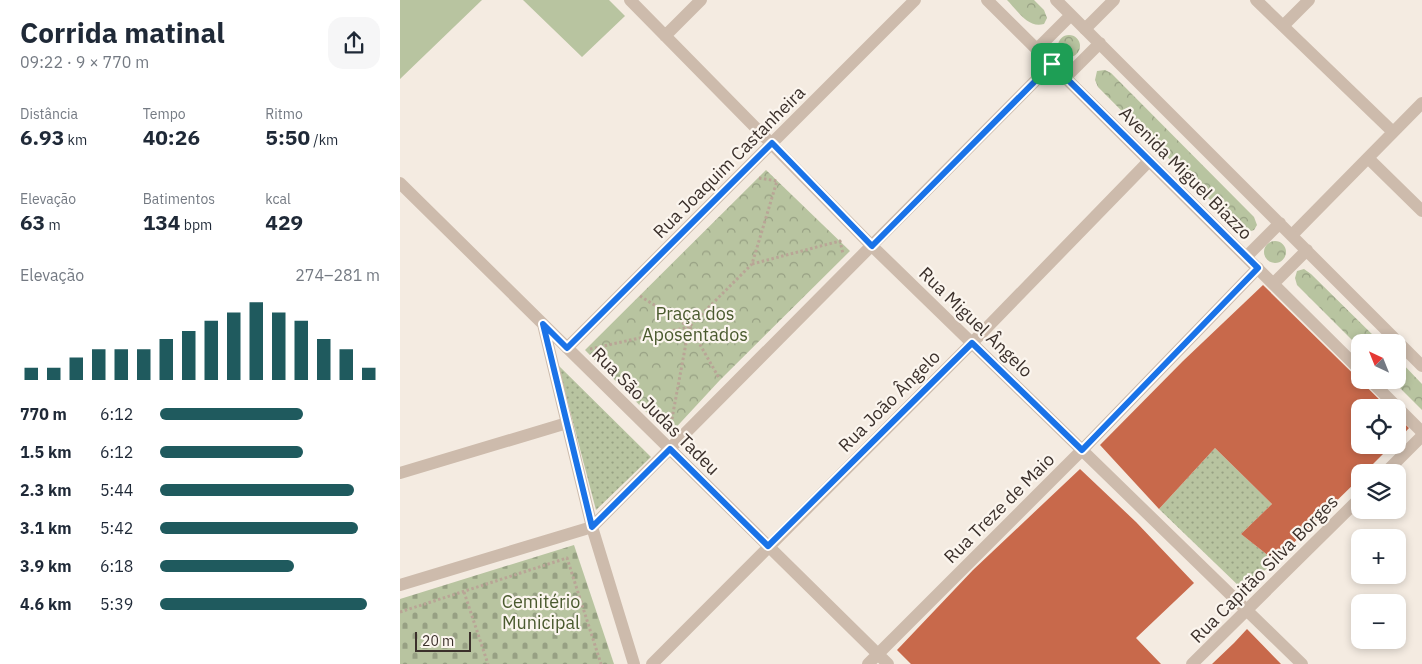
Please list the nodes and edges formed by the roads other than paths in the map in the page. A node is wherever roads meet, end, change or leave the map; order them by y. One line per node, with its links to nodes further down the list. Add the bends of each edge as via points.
1 (630, 0): 12 (street, Rua Miguel Ângelo)
2 (701, 0): 12 (street)
3 (915, 0): 19 (street, Rua Joaquim Castanheira)
4 (987, 0): 14 (street, Avenida Miguel Biazzo)
5 (1056, 0): 9 (street, Avenida Miguel Biazzo)
6 (1114, 0): 11 (street)
7 (1256, 0): 10 (street)
8 (1309, 0): 10 (street)
9 (1071, 14): 11 (street, Avenida Miguel Biazzo); 14 (street)
10 (1283, 26): 18 (street)
11 (1085, 29): 13 (street, Avenida Miguel Biazzo)
12 (666, 36): 19 (street, Rua Miguel Ângelo)
13 (1100, 43): 16 (street); 24 (street, Avenida Miguel Biazzo)
14 (1037, 49): 15 (street, Avenida Miguel Biazzo)
15 (1052, 64): 16 (street, Avenida Miguel Biazzo); 26 (street)
16 (1065, 78): 21 (street, Avenida Miguel Biazzo)
17 (1422, 103): 18 (street)
18 (1393, 132): 20 (street)
19 (772, 143): 26 (street, Rua Miguel Ângelo); 33 (street, Rua Joaquim Castanheira)
20 (1368, 158): 23 (street); 25 (street)
21 (1149, 161): 28 (street, Avenida Miguel Biazzo); 32 (street, Rua João Ângelo)
22 (403, 191): 31 (street, Rua São Judas Tadeu)
23 (1422, 211)
24 (1280, 223): 25 (street, Avenida Miguel Biazzo); 28 (street)
25 (1292, 235): 27 (street, Avenida Miguel Biazzo)
26 (872, 246): 32 (street, Rua Miguel Ângelo); 40 (street)
27 (1307, 250): 30 (street); 35 (street, Avenida Miguel Biazzo)
28 (1246, 257): 29 (street, Avenida Miguel Biazzo)
29 (1258, 268): 30 (street, Avenida Miguel Biazzo); 41 (street, Rua Treze de Maio)
30 (1273, 284): 34 (street, Avenida Miguel Biazzo)
31 (543, 324): 33 (street, Rua São Judas Tadeu); 37 (street)
32 (972, 343): 41 (street, Rua Miguel Ângelo); 46 (street, Rua João Ângelo)
33 (567, 348): 40 (street, Rua São Judas Tadeu)
34 (1351, 361)
35 (1422, 366)
36 (1379, 389): 38 (street)
37 (567, 423): 43 (street); 45 (street)
38 (1422, 432)
39 (1422, 436): 42 (street)
40 (670, 449): 45 (street); 46 (street, Rua São Judas Tadeu)
41 (1082, 450): 48 (street, Rua Miguel Ângelo); 49 (street, Rua Treze de Maio)
42 (1394, 464)
43 (400, 473)
44 (1351, 507): 48 (street, Rua Capitão Silva Borges)
45 (592, 527): 47 (street); 50 (street)
46 (768, 546): 49 (street, Rua São Judas Tadeu); 51 (street, Rua João Ângelo)
47 (400, 585)
48 (1246, 611): 54 (street, Rua Capitão Silva Borges); 55 (street, Rua Miguel Ângelo)
49 (878, 654): 52 (street, Rua Treze de Maio); 53 (street, Rua São Judas Tadeu)
50 (634, 664)
51 (652, 664)
52 (868, 664)
53 (888, 664)
54 (1192, 664)
55 (1302, 664)

